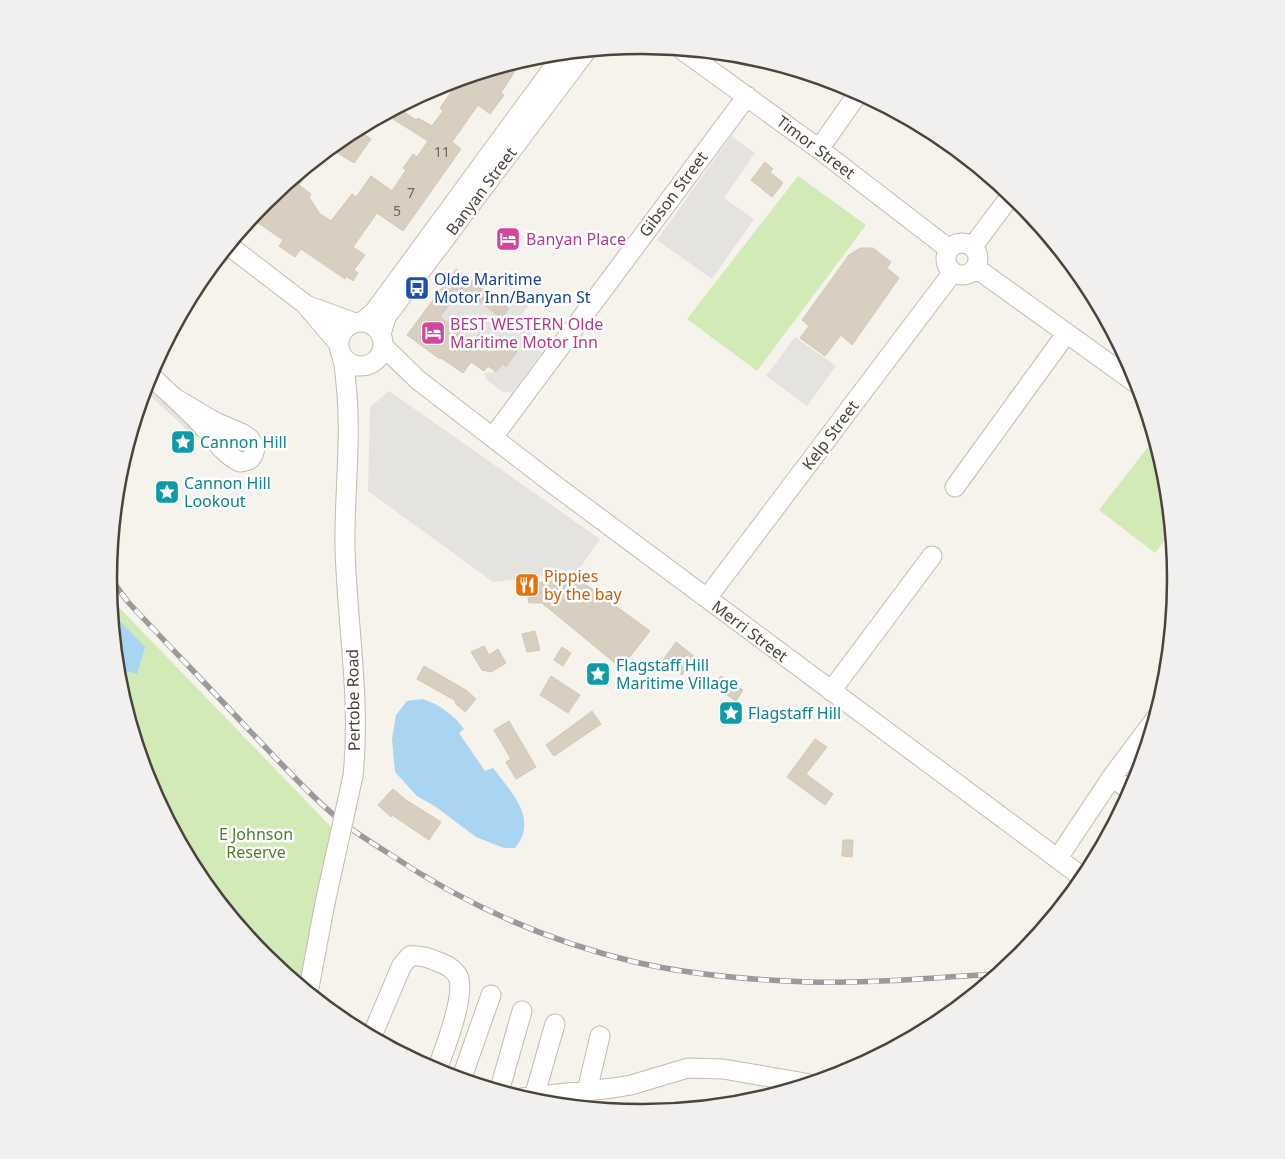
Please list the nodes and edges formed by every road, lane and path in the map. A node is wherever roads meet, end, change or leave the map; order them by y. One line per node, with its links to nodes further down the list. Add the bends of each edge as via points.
1 (691, 56): 4 (street, Timor Street)
2 (580, 57): 6 (street, Banyan Street)
3 (559, 61): 6 (street, Banyan Street)
4 (746, 96): 7 (street, Timor Street); 26 (street, Gibson Street)
5 (854, 99): 7 (street)
6 (525, 118): 9 (street, Banyan Street)
7 (820, 149): 11 (street, Timor Street)
8 (1007, 201): 10 (street)
9 (445, 226): 16 (street, Banyan Street, via 374,312); 18 (street, Banyan Street, via 386,317)
10 (973, 246): 11 (street, via 964,242); 13 (street, via 979,259)
11 (949, 249): 14 (street, via 947,264)
12 (233, 250): 15 (street)
13 (976, 268): 14 (street, via 968,274); 17 (street)
14 (953, 272): 29 (street, Kelp Street)
15 (305, 304): 16 (street); 19 (street)
16 (359, 323): 18 (street, via 373,326); 19 (street, via 344,331)
17 (1066, 334): 21 (street); 27 (street)
18 (382, 340): 20 (street, via 382,354); 23 (street, Merri Street)
19 (340, 348): 20 (street, via 348,362 361,367); 25 (street, Pertobe Road, via 344,358)
20 (369, 365): 23 (street, Merri Street); 25 (street, Pertobe Road)
21 (1128, 377)
22 (156, 380): 24 (street)
23 (418, 380): 26 (street, Merri Street)
24 (178, 400)
25 (348, 403): 36 (street, Pertobe Road, bridge, via 345,541 356,710 355,752 353,776)
26 (493, 437): 29 (street, Merri Street)
27 (955, 487)
28 (932, 556): 30 (street)
29 (707, 598): 30 (street, Merri Street)
30 (831, 692): 34 (street, Merri Street)
31 (1145, 733): 32 (street)
32 (1112, 777): 33 (street); 34 (street)
33 (1125, 787)
34 (1058, 858): 35 (street, Merri Street)
35 (1079, 874)
36 (309, 986)
37 (492, 995): 43 (street)
38 (522, 1011): 45 (street)
39 (555, 1024): 47 (street)
40 (374, 1031): 42 (street, via 402,965 410,956 421,955 449,966 459,977 460,988 453,1026)
41 (600, 1036): 46 (street)
42 (439, 1064)
43 (463, 1073)
44 (796, 1082): 46 (street, via 722,1069 688,1068 631,1084)
45 (501, 1085)
46 (587, 1091): 48 (street)
47 (529, 1092)
48 (545, 1096)

